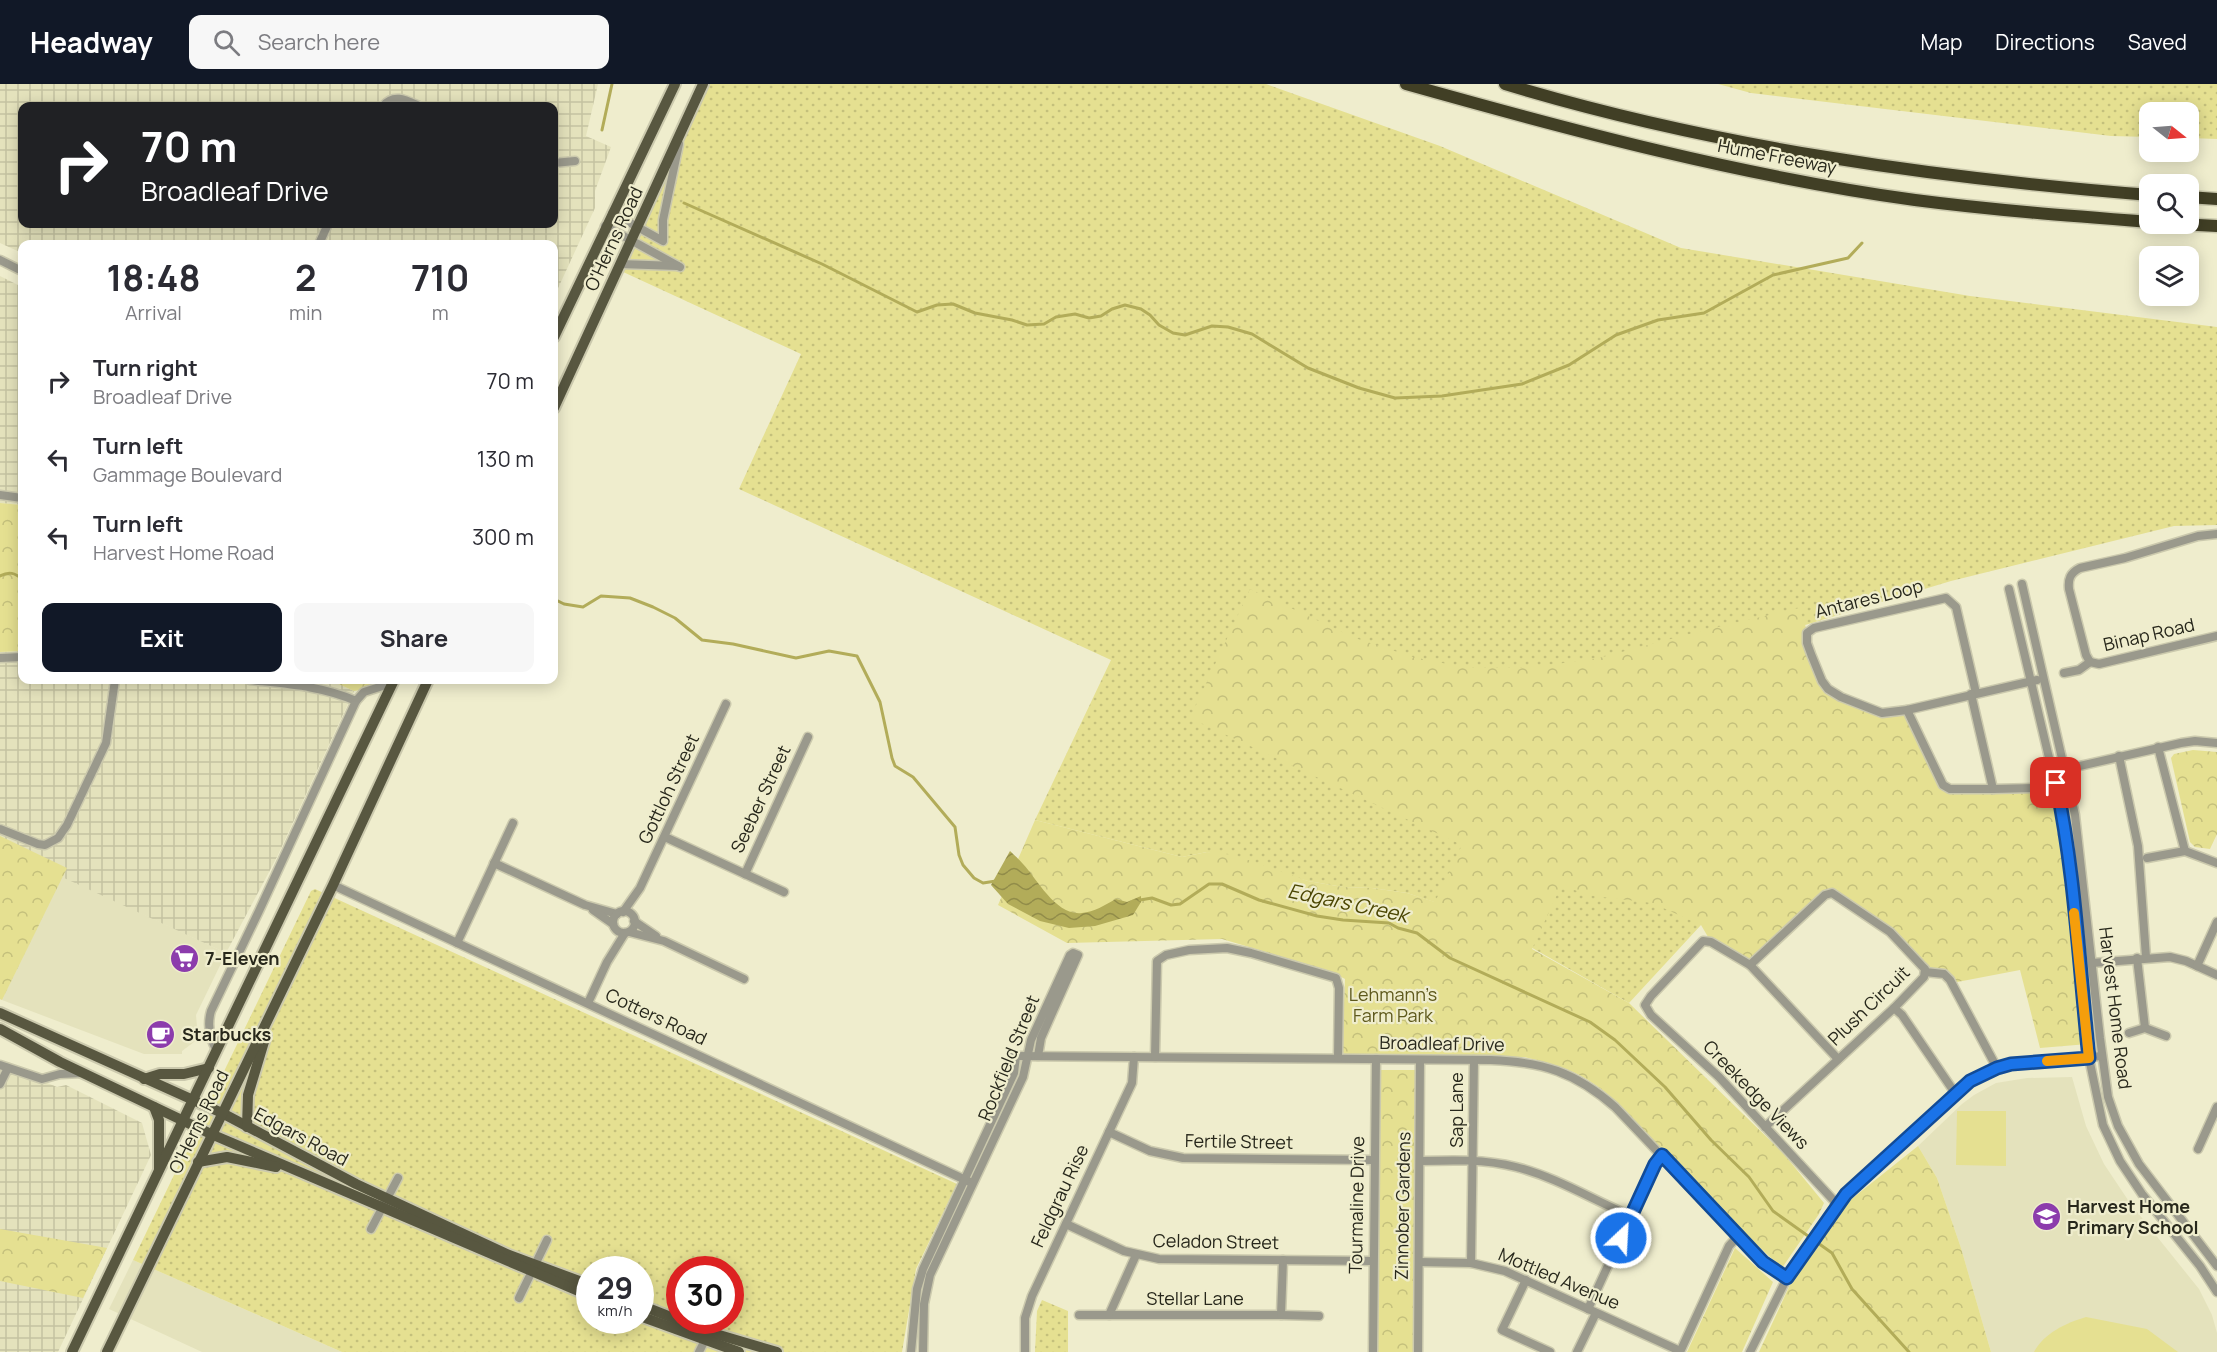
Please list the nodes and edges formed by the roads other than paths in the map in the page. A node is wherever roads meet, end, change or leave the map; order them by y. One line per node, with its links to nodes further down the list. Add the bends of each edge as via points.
1 (675, 84): 13 (main road, O'Herns Road)
2 (703, 84): 7 (main road, O'Herns Road)
3 (1406, 84): 14 (highway, Hume Freeway, via 1594,136 1827,186 1915,200)
4 (1505, 84): 10 (highway, Hume Freeway, via 1753,144 2028,185)
5 (387, 102): 6 (street, via 397,98)
6 (408, 102)
7 (682, 132): 18 (main road, O'Herns Road); 18 (street, via 663,220 663,241)
8 (574, 161): 9 (street)
9 (558, 163)
10 (2139, 194)
11 (2199, 198): 12 (highway)
12 (2217, 199)
13 (612, 213): 16 (main road, O'Herns Road); 18 (street)
14 (2139, 221)
15 (2199, 225): 17 (highway)
16 (606, 226): 19 (street); 23 (main road, O'Herns Road)
17 (2217, 226)
18 (638, 227): 19 (main road, O'Herns Road)
19 (632, 239): 21 (main road, O'Herns Road); 21 (street, via 680,267)
20 (0, 261): 22 (street)
21 (621, 264): 24 (main road, O'Herns Road)
22 (18, 269)
23 (558, 328)
24 (558, 399)
25 (0, 495): 26 (street)
26 (18, 497)
27 (2217, 534): 33 (street, via 2073,572 2068,580 2069,589)
28 (2022, 584): 36 (street, Harvest Home Road)
29 (2009, 589): 35 (street, Harvest Home Road)
30 (2217, 636): 33 (street, Binap Road, via 2099,664)
31 (18, 657): 32 (street)
32 (0, 658)
33 (2090, 662): 34 (street, Binap Road, via 2079,670)
34 (2064, 673)
35 (2032, 680): 36 (street, Antares Loop); 42 (street, Antares Loop); 51 (street, Harvest Home Road)
36 (2043, 680): 50 (street, Harvest Home Road)
37 (114, 684): 55 (street, via 106,742 58,838 38,844)
38 (291, 684): 43 (street, via 339,693)
39 (385, 684): 43 (street, via 364,692)
40 (392, 684): 89 (main road, O'Herns Road)
41 (426, 684): 62 (main road, O'Herns Road)
42 (1973, 693): 45 (street, Antares Loop); 45 (street, Antares Loop, via 1956,607 1946,598 1814,628 1808,633 1807,643 1822,681 1834,693 1882,713); 53 (street)
43 (356, 701): 89 (street, O'Herns Road, via 211,1011 209,1025)
44 (726, 704): 56 (street, Gottloh Street)
45 (1907, 710): 53 (street, via 1944,785 1950,789)
46 (808, 737): 61 (street, Seeber Street)
47 (2217, 743): 48 (street, via 2195,741)
48 (2158, 747): 49 (street); 57 (street)
49 (2120, 756): 50 (street); 73 (street, via 2138,846)
50 (2065, 769): 51 (street); 75 (street, Harvest Home Road, via 2078,834)
51 (2053, 772): 96 (street, Harvest Home Road, via 2065,831)
52 (2039, 788): 53 (street)
53 (1993, 789)
54 (513, 823): 59 (street)
55 (0, 829)
56 (665, 837): 61 (street); 63 (street, Gottloh Street)
57 (2185, 851): 58 (street); 60 (street)
58 (2147, 858)
59 (494, 863): 65 (street); 72 (street)
60 (2217, 863)
61 (745, 874): 64 (street)
62 (333, 885): 72 (street, Cotters Road); 82 (main road, O'Herns Road)
63 (640, 888): 66 (street, Gottloh Street); 67 (street, Gottloh Street)
64 (784, 892)
65 (585, 905): 66 (street); 69 (street)
66 (620, 913): 67 (street); 69 (street, Gottloh Street)
67 (633, 918): 70 (street, Gottloh Street, via 633,927); 71 (street)
68 (2217, 922): 77 (street)
69 (614, 927): 70 (street); 74 (street)
70 (627, 933): 71 (street); 74 (street)
71 (664, 941): 80 (street)
72 (457, 943): 81 (street, Cotters Road)
73 (2142, 958): 75 (street); 77 (street, via 2170,957); 85 (street)
74 (607, 962): 81 (street)
75 (2092, 963): 93 (street, Harvest Home Road)
76 (1750, 965): 78 (street, Plush Circuit, via 1833,892 1890,932); 99 (street); 115 (street, Creekedge Views, via 1703,941 1648,1000 1646,1008)
77 (2197, 966): 79 (street)
78 (1925, 972): 83 (street, Plush Circuit, via 1922,981); 104 (street, via 1944,974 1950,980)
79 (2217, 975)
80 (744, 979)
81 (588, 1003): 127 (street, Cotters Road)
82 (274, 1006): 112 (main road, O'Herns Road); 114 (main road, via 248,1095)
83 (1894, 1008): 99 (street, Plush Circuit); 108 (street)
84 (0, 1013): 106 (main road, Edgars Road)
85 (2145, 1028): 87 (street); 88 (street)
86 (0, 1029): 105 (main road, Edgars Road)
87 (2129, 1034)
88 (2166, 1036)
89 (217, 1051): 103 (main road, O'Herns Road)
90 (1015, 1056): 91 (street, Broadleaf Drive); 127 (street, Rockfield Street, via 1014,1073)
91 (1027, 1056): 92 (street, Broadleaf Drive); 92 (street, Rockfield Street, via 1031,1040 1057,993); 127 (street, Rockfield Street, via 1023,1077)
92 (1038, 1056): 94 (street, Broadleaf Drive)
93 (2102, 1056): 96 (street); 140 (street, Harvest Home Road, via 2108,1097 2122,1136 2149,1180)
94 (1134, 1057): 95 (street, Broadleaf Drive); 116 (street, Feldgrau Rise, via 1131,1083)
95 (1155, 1057): 97 (street, Broadleaf Drive); 97 (street, via 1159,959 1190,950 1218,948 1251,953 1336,978)
96 (2089, 1058): 104 (street); 146 (street, Harvest Home Road, via 2103,1125 2120,1161)
97 (1338, 1059): 98 (street, Broadleaf Drive)
98 (1376, 1059): 100 (street, Broadleaf Drive); 120 (street, Tourmaline Drive)
99 (1838, 1059): 115 (street, Plush Circuit)
100 (1420, 1060): 101 (street, Broadleaf Drive); 121 (street, Zinnober Gardens)
101 (1474, 1060): 119 (street, Broadleaf Drive, via 1531,1063 1579,1079 1615,1107); 122 (street, Sap Lane)
102 (4, 1067): 105 (street, via 42,1079); 107 (street)
103 (209, 1068): 106 (main road); 109 (main road, O'Herns Road)
104 (1997, 1068): 108 (street)
105 (84, 1073): 110 (main road, Edgars Road)
106 (144, 1079): 109 (main road, Edgars Road)
107 (0, 1084)
108 (1955, 1093): 129 (street)
109 (194, 1100): 112 (main road, Edgars Road); 113 (main road, O'Herns Road)
110 (154, 1107): 113 (main road, Edgars Road); 125 (main road, via 159,1120)
111 (2217, 1107): 118 (street)
112 (222, 1113): 114 (main road, Edgars Road); 117 (main road, O'Herns Road)
113 (183, 1121): 117 (main road, Edgars Road); 125 (main road, O'Herns Road)
114 (248, 1127): 128 (main road, Edgars Road)
115 (1765, 1127): 129 (street, Creekedge Views)
116 (1109, 1132): 120 (street, Fertile Street, via 1150,1151 1184,1158); 131 (street, Feldgrau Rise)
117 (211, 1134): 123 (main road, O'Herns Road); 124 (main road, Edgars Road)
118 (2198, 1149)
119 (1662, 1155): 130 (street); 133 (street, Broadleaf Drive)
120 (1374, 1160): 137 (street, Tourmaline Drive)
121 (1420, 1161): 122 (street); 138 (street, Zinnober Gardens)
122 (1474, 1161): 130 (street, via 1529,1171); 139 (street, Sap Lane)
123 (198, 1162): 124 (main road, via 227,1156); 158 (main road, O'Herns Road)
124 (297, 1171): 128 (main road, Edgars Road)
125 (159, 1172): 157 (main road, O'Herns Road)
126 (398, 1178): 128 (street)
127 (968, 1182): 162 (street, Rockfield Street, via 920,1279); 163 (street, Rockfield Street, via 930,1275 924,1304)
128 (385, 1203): 132 (street); 141 (main road, Edgars Road)
129 (1838, 1204): 142 (street)
130 (1631, 1216): 148 (street)
131 (1065, 1224): 135 (street, Celadon Street); 164 (street, Feldgrau Rise, via 1028,1306)
132 (371, 1229)
133 (1738, 1236): 142 (street, Broadleaf Drive, via 1769,1267); 169 (street, via 1729,1246)
134 (547, 1240): 141 (street)
135 (1136, 1255): 136 (street, Celadon Street, via 1160,1259); 151 (street, Stellar Lane)
136 (1283, 1260): 137 (street, Celadon Street); 152 (street)
137 (1373, 1261): 165 (street, Tourmaline Drive)
138 (1419, 1262): 139 (street, Mottled Avenue); 166 (street, Zinnober Gardens)
139 (1471, 1263): 143 (street, Mottled Avenue, via 1495,1267)
140 (2217, 1266)
141 (534, 1268): 144 (main road, Edgars Road); 145 (main road, Edgars Road); 147 (street)
142 (1787, 1278): 170 (street)
143 (1526, 1280): 148 (street, Mottled Avenue); 167 (street, via 1502,1330)
144 (576, 1281)
145 (576, 1289)
146 (2217, 1292)
147 (519, 1298)
148 (1592, 1311): 168 (street); 169 (street, Mottled Avenue)
149 (654, 1312): 156 (main road)
150 (1079, 1315): 151 (street, Stellar Lane)
151 (1109, 1315): 152 (street, Stellar Lane)
152 (1281, 1315): 153 (street, Stellar Lane)
153 (1319, 1316)
154 (654, 1320): 156 (main road)
155 (708, 1334): 156 (street)
156 (707, 1337): 159 (street); 160 (main road); 161 (main road)
157 (72, 1352)
158 (107, 1352)
159 (699, 1352)
160 (739, 1352)
161 (777, 1352)
162 (911, 1352)
163 (923, 1352)
164 (1025, 1352)
165 (1373, 1352)
166 (1418, 1352)
167 (1550, 1352)
168 (1577, 1352)
169 (1680, 1352)
170 (1750, 1352)

